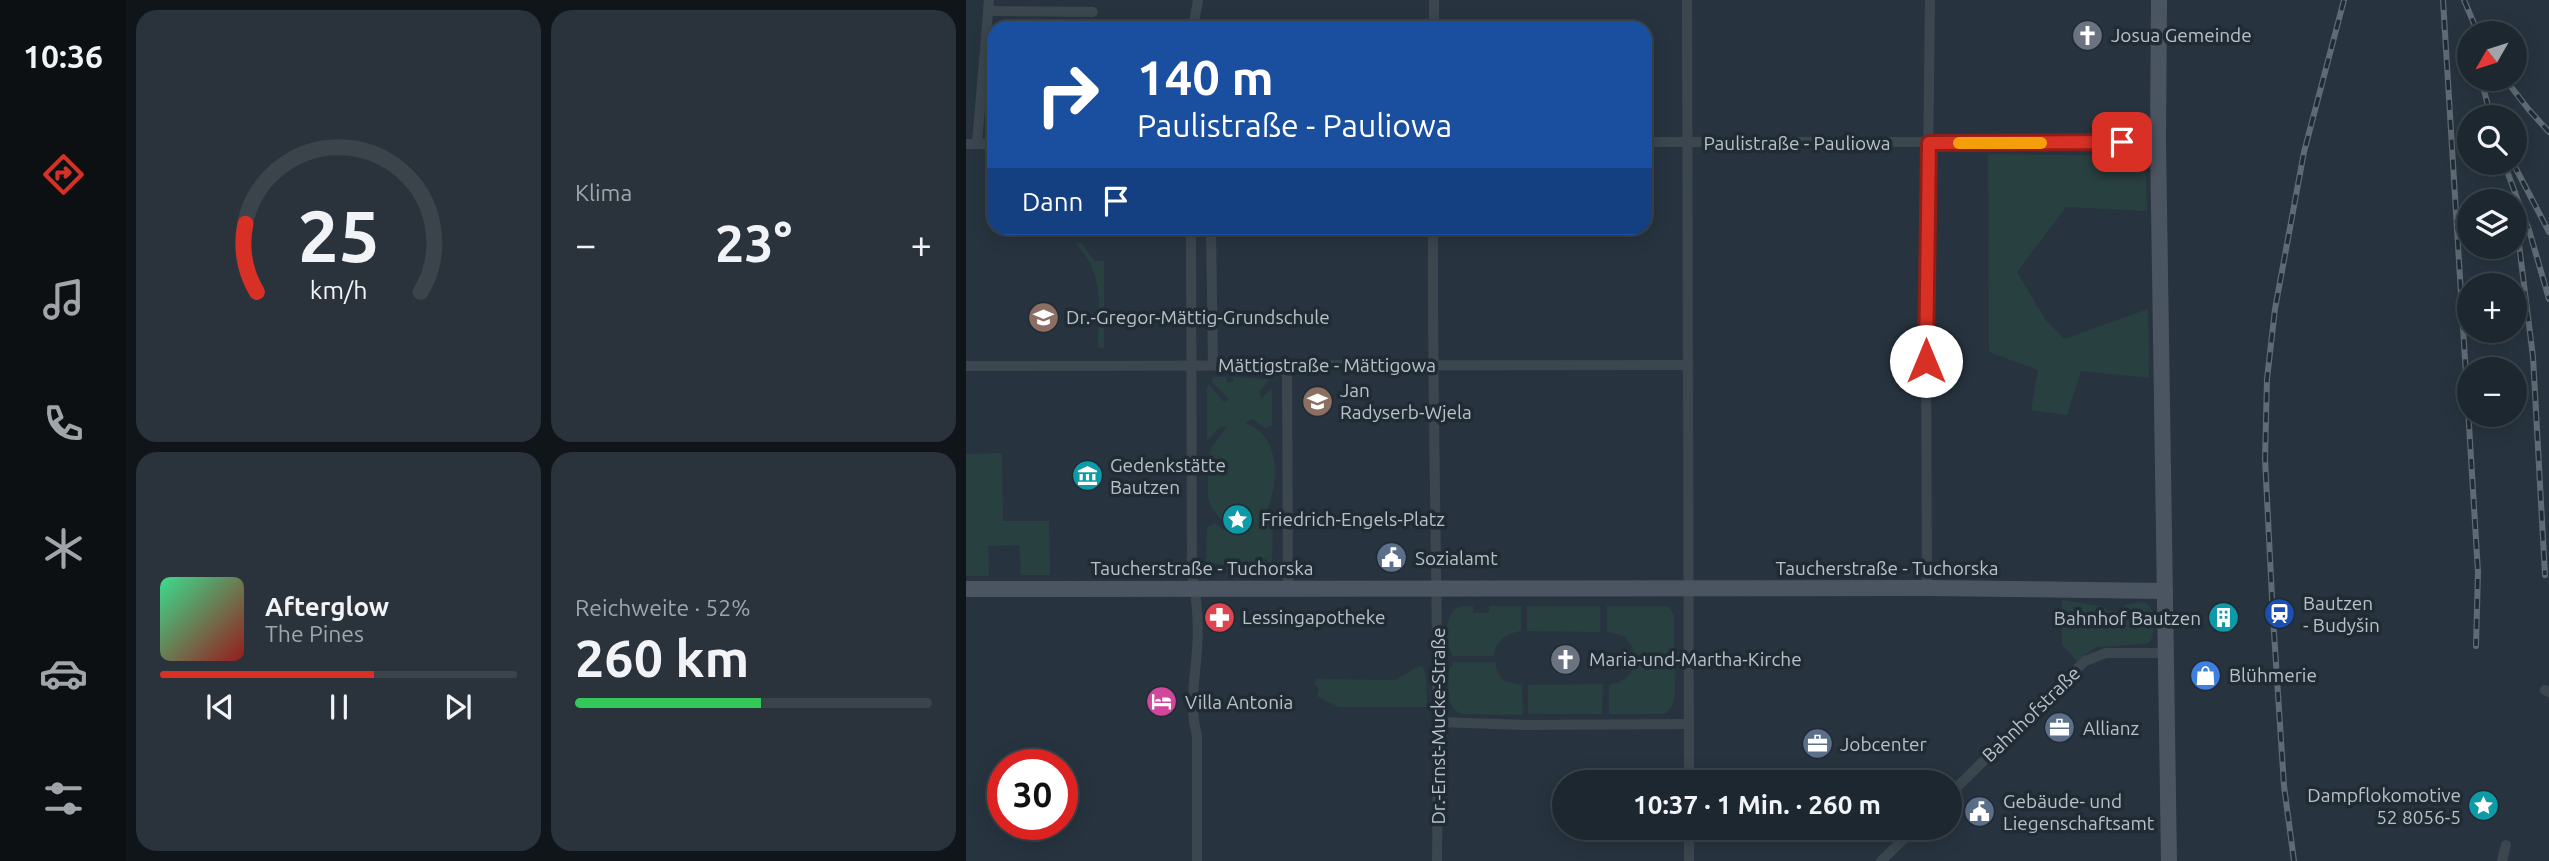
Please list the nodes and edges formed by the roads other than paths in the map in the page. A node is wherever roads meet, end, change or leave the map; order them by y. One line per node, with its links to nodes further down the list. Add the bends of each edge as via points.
1 (1198, 0): 9 (street)
2 (1434, 0): 10 (street)
3 (1687, 0): 13 (street)
4 (1930, 0): 14 (street)
5 (2159, 0): 12 (street)
6 (989, 6): 7 (street)
7 (1093, 12)
8 (987, 21): 15 (street)
9 (1194, 21)
10 (1434, 21)
11 (1652, 142): 13 (street, Paulistraße - Pauliowa)
12 (2158, 142): 14 (street, Paulistraße - Pauliowa); 31 (street)
13 (1688, 143): 14 (street, Paulistraße - Pauliowa); 20 (street)
14 (1929, 143): 26 (street)
15 (971, 144)
16 (1191, 235): 22 (street)
17 (1211, 235): 19 (street)
18 (1433, 235): 24 (street, Dr.-Ernst-Mucke-Straße)
19 (1213, 365): 22 (street, Mättigstraße - Mättigowa); 23 (street, Mättigstraße - Mättigowa)
20 (1688, 365): 24 (street, Mättigstraße - Mättigowa); 29 (street)
21 (966, 366): 22 (street, Mättigstraße - Mättigowa)
22 (1192, 366): 28 (street, via 1192,574)
23 (1287, 366): 24 (street, Mättigstraße - Mättigowa); 25 (street)
24 (1433, 366): 30 (street, Dr.-Ernst-Mucke-Straße)
25 (1288, 588): 28 (street, Taucherstraße - Tuchorska); 30 (street, Taucherstraße - Tuchorska)
26 (1927, 588): 29 (street, Taucherstraße - Tuchorska); 31 (street, Taucherstraße - Tuchorska)
27 (966, 589): 28 (street, Taucherstraße - Tuchorska)
28 (1196, 589): 40 (street)
29 (1688, 589): 30 (street, Taucherstraße - Tuchorska); 34 (street)
30 (1437, 590): 33 (street, Dr.-Ernst-Mucke-Straße)
31 (2165, 591): 32 (street)
32 (2165, 653): 36 (street, Bahnhofstraße, via 2106,653 2085,661); 44 (street)
33 (1439, 722): 34 (street); 41 (street, Dr.-Ernst-Mucke-Straße)
34 (1689, 724): 35 (street)
35 (1689, 770)
36 (1962, 782)
37 (1689, 840): 42 (street)
38 (1903, 840): 43 (street)
39 (2506, 845): 45 (street)
40 (1197, 861)
41 (1437, 861)
42 (1689, 861)
43 (1881, 861)
44 (2169, 861)
45 (2502, 861)

